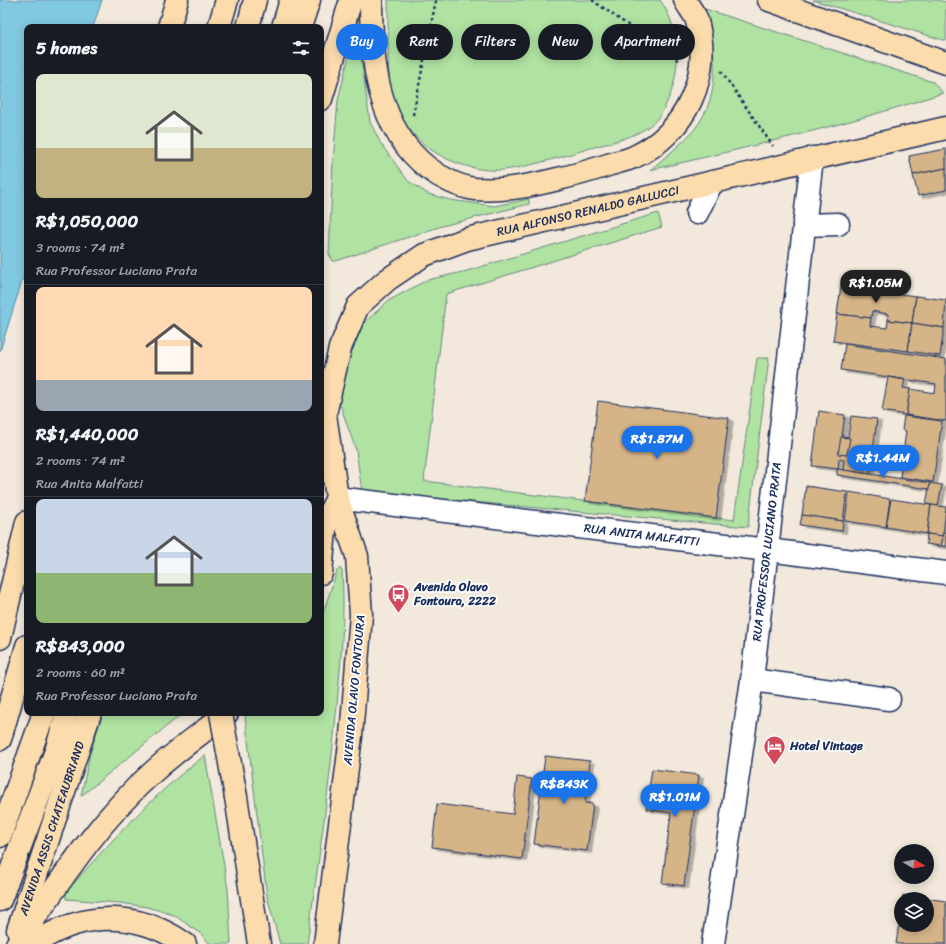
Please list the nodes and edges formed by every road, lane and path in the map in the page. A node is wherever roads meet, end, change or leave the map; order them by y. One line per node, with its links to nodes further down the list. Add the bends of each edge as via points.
1 (177, 0): 11 (main road)
2 (227, 0): 12 (main road)
3 (255, 0): 13 (main road)
4 (291, 0): 14 (main road)
5 (309, 0): 15 (main road)
6 (350, 0): 17 (main road)
7 (371, 0): 19 (main road, via 375,63 381,97 393,127)
8 (436, 0): 19 (path)
9 (685, 0): 19 (main road, via 695,17 702,47 699,80 690,106 677,124 655,144 634,157 515,189 473,189 440,177 413,156)
10 (769, 0): 16 (main road)
11 (170, 24)
12 (220, 24)
13 (249, 24)
14 (284, 24)
15 (301, 24)
16 (946, 63)
17 (324, 89)
18 (946, 128): 20 (main road, RUA ALFONSO RENALDO GALLUCCI)
19 (407, 148)
20 (812, 158): 21 (main road, RUA ALFONSO RENALDO GALLUCCI); 24 (street, RUA PROFESSOR LUCIANO PRATA)
21 (712, 182): 22 (street); 25 (main road, RUA ALFONSO RENALDO GALLUCCI, via 467,239 424,256 387,280 358,306 340,348)
22 (697, 213)
23 (838, 224): 24 (street)
24 (804, 226): 30 (street, RUA PROFESSOR LUCIANO PRATA)
25 (324, 404)
26 (324, 414): 27 (main road, AVENIDA OLAVO FONTOURA)
27 (337, 498): 29 (main road, via 326,519); 30 (street, RUA ANITA MALFATTI); 51 (main road, AVENIDA OLAVO FONTOURA, via 357,556 361,615 351,736)
28 (24, 535): 32 (main road)
29 (324, 541)
30 (768, 550): 31 (street, RUA ANITA MALFATTI); 34 (street, RUA PROFESSOR LUCIANO PRATA)
31 (946, 574)
32 (0, 638)
33 (24, 656): 41 (main road)
34 (752, 680): 35 (street); 52 (street, RUA PROFESSOR LUCIANO PRATA)
35 (889, 699)
36 (43, 716): 42 (main road)
37 (66, 716): 43 (main road, via 57,748)
38 (89, 716): 45 (main road, AVENIDA ASSIS CHATEAUBRIAND)
39 (222, 716): 44 (main road, bridge)
40 (223, 716): 46 (main road, via 153,771 122,803 61,877)
41 (0, 739)
42 (0, 836)
43 (0, 900)
44 (254, 914): 49 (main road); 50 (main road)
45 (13, 944)
46 (18, 944)
47 (34, 944): 48 (main road, via 52,932 98,919 121,919 151,925)
48 (185, 944)
49 (250, 944)
50 (259, 944)
51 (325, 944)
52 (713, 944)

